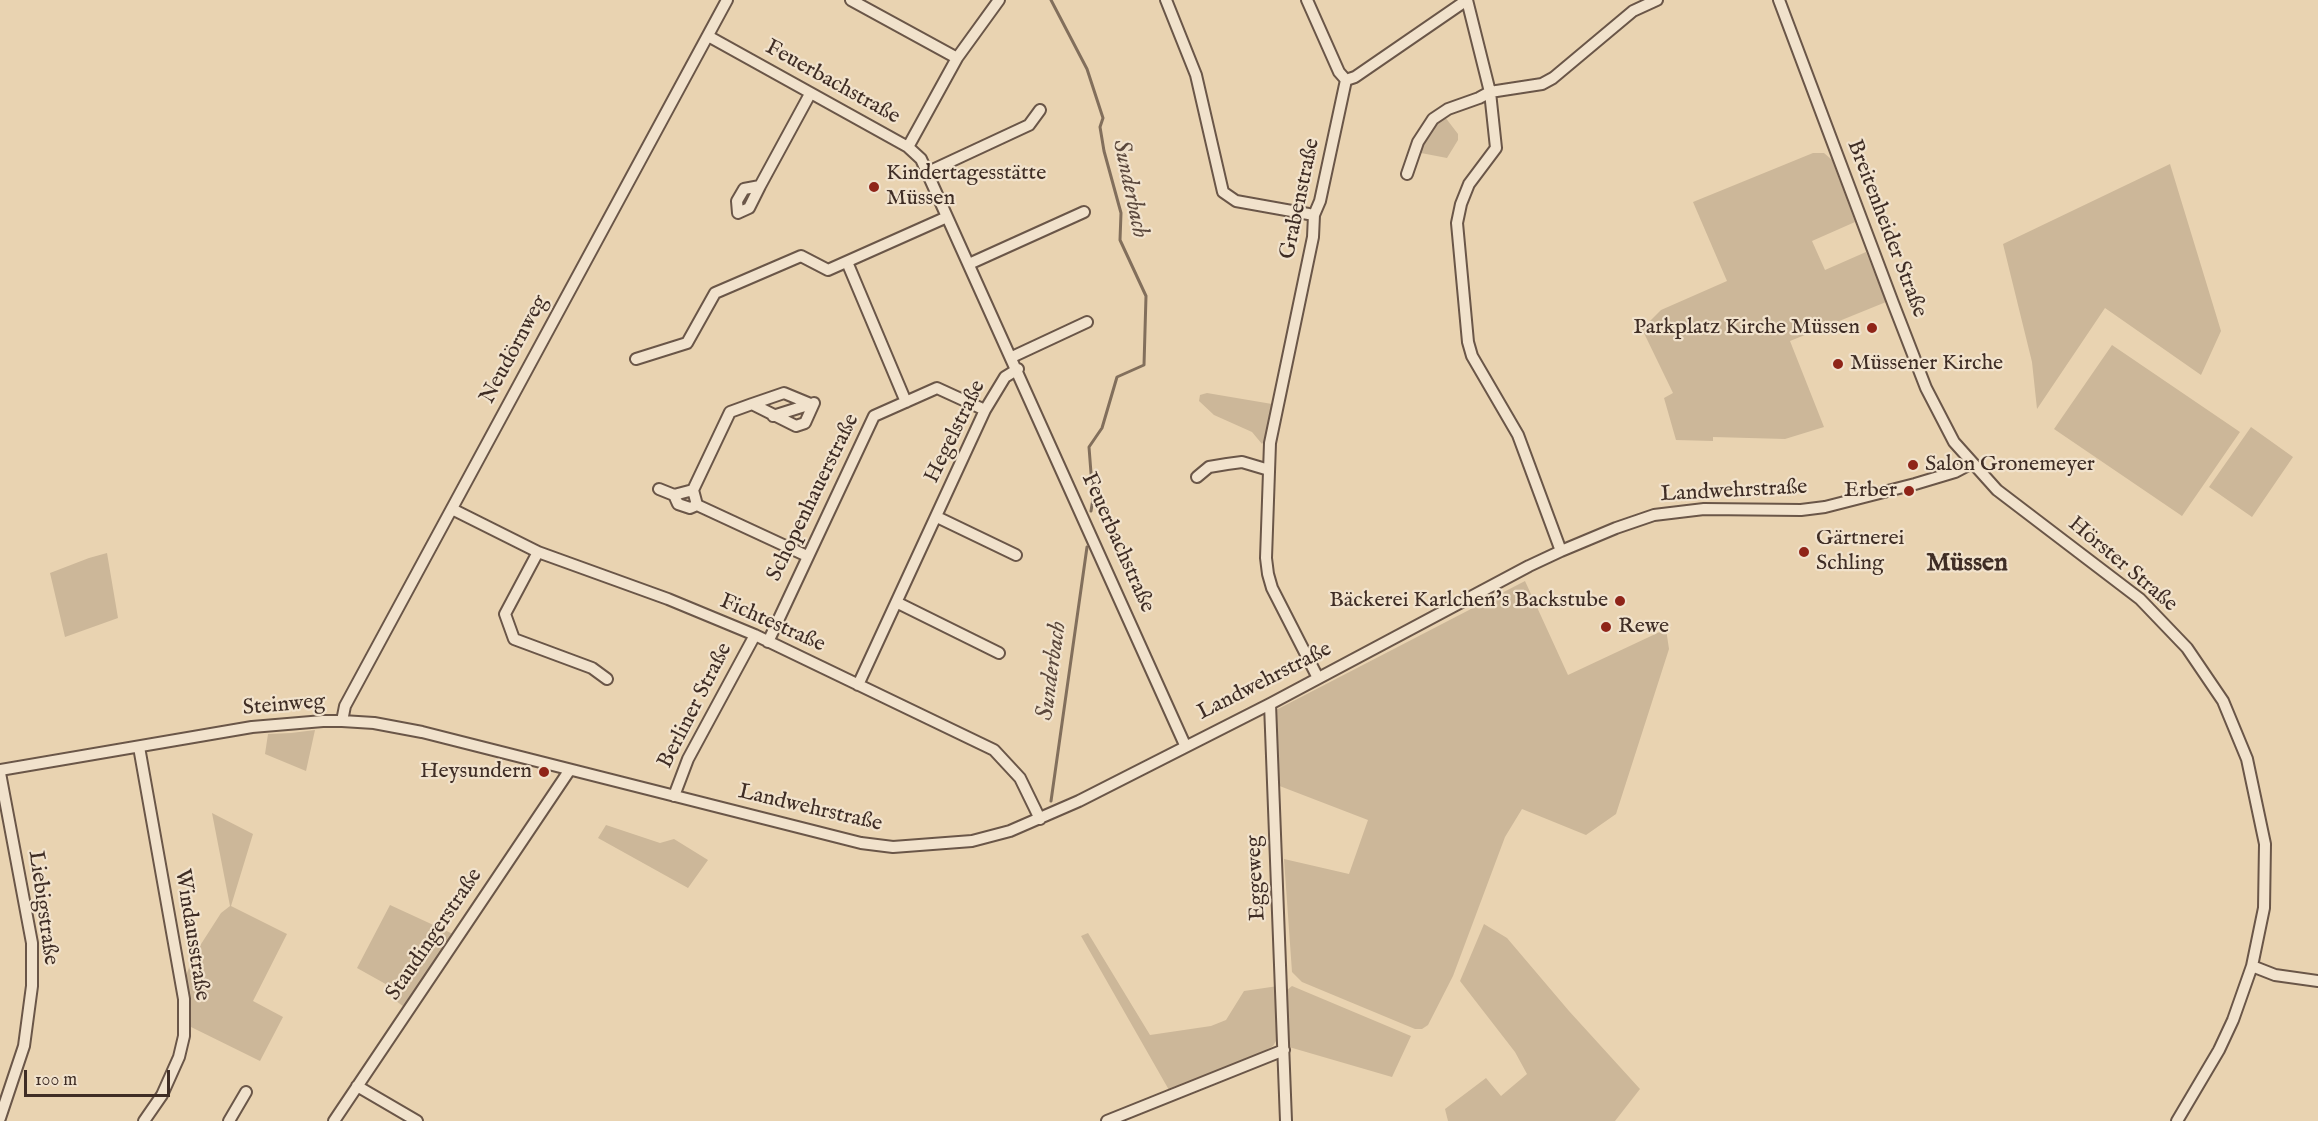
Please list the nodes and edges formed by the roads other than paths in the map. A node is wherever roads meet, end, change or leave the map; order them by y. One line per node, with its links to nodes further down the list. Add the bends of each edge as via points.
1 (727, 0): 9 (street, Neudörnweg)
2 (851, 0): 10 (street)
3 (999, 0): 10 (street)
4 (1166, 0): 20 (street, via 1196,75 1223,192 1236,201)
5 (1307, 0): 11 (street)
6 (1467, 0): 11 (street); 12 (street)
7 (1657, 0): 12 (street, via 1633,11 1553,78 1542,84)
8 (1779, 0): 34 (street, Breitenheider Straße, via 1926,388 1954,442)
9 (708, 36): 13 (street, Feuerbachstraße); 41 (street, Neudörnweg)
10 (957, 58): 15 (street)
11 (1346, 80): 20 (street, Grabenstraße)
12 (1490, 92): 17 (street, via 1433,119 1418,142); 43 (street, via 1496,148 1469,184 1457,223 1468,342 1472,356 1518,435)
13 (810, 94): 15 (street, Feuerbachstraße); 18 (street)
14 (1040, 110): 16 (street, via 1029,125)
15 (908, 147): 16 (street, Feuerbachstraße)
16 (928, 172): 21 (street, Feuerbachstraße)
17 (1407, 174)
18 (760, 186)
19 (1084, 212): 23 (street)
20 (1314, 215): 35 (street, Grabenstraße, via 1313,237 1270,443)
21 (947, 217): 22 (street); 23 (street, Feuerbachstraße)
22 (847, 262): 26 (street, via 828,270 801,255 715,293 687,343); 29 (street)
23 (969, 264): 25 (street, Feuerbachstraße)
24 (1087, 322): 25 (street)
25 (1012, 357): 27 (street, Feuerbachstraße)
26 (636, 359)
27 (1018, 369): 32 (street, Hegelstraße, via 1005,377); 56 (street, Feuerbachstraße)
28 (778, 395): 30 (street); 31 (street, via 784,393); 33 (street)
29 (906, 402): 32 (street, Schopenhauerstraße, via 937,388); 46 (street, Schopenhauerstraße, via 874,416)
30 (752, 404): 33 (street); 38 (street, via 730,412)
31 (813, 404): 33 (street); 33 (street, via 805,423 796,426)
32 (985, 410): 42 (street, Hegelstraße)
33 (779, 415)
34 (1971, 463): 43 (street, Landwehrstraße, via 1955,472 1825,507 1704,509 1654,515); 62 (street, Hörster Straße, via 2020,509 2139,599 2187,648 2223,701 2247,759 2265,844 2264,908)
35 (1269, 470): 36 (street, via 1242,462 1209,467); 51 (street, Grabenstraße, via 1268,574)
36 (1197, 477)
37 (659, 489): 39 (street)
38 (693, 490): 39 (street); 40 (street)
39 (674, 495): 40 (street, via 678,504 690,508)
40 (698, 505): 46 (street)
41 (452, 509): 44 (street, Fichtestraße); 55 (street, Neudörnweg, via 345,706)
42 (937, 517): 45 (street, Hegelstraße); 47 (street, Hegelstraße)
43 (1561, 551): 51 (street, Landwehrstraße)
44 (538, 552): 48 (street, Fichtestraße); 52 (street, via 505,614 514,639 592,668)
45 (1016, 555)
46 (807, 556): 49 (street, Schopenhauerstraße)
47 (898, 603): 50 (street); 53 (street, Hegelstraße)
48 (755, 635): 49 (street, Fichtestraße); 60 (street, Berliner Straße, via 688,759)
49 (768, 642): 53 (street, Fichtestraße)
50 (999, 653)
51 (1318, 678): 54 (street, Landwehrstraße)
52 (606, 679)
53 (858, 685): 61 (street, Fichtestraße, via 994,750 1020,778)
54 (1270, 704): 56 (street, Landwehrstraße); 64 (street, Eggeweg)
55 (342, 721): 57 (street, Steinweg, via 252,727); 58 (street, Steinweg, via 422,732)
56 (1185, 745): 61 (street, Landwehrstraße)
57 (139, 747): 59 (street, Steinweg); 68 (street, Windausstraße, via 184,999 184,1036 179,1057 162,1095)
58 (569, 771): 60 (street, Landwehrstraße); 65 (street, Staudingerstraße)
59 (0, 772): 67 (street, Liebigstraße, via 32,943 32,986 24,1046)
60 (674, 796): 61 (street, Landwehrstraße, via 839,839 893,848 972,841)
61 (1040, 819)
62 (2252, 966): 63 (street, via 2276,975); 74 (street, Hörster Straße, via 2219,1050)
63 (2318, 981)
64 (1284, 1050): 72 (street); 73 (street, Eggeweg)
65 (357, 1086): 70 (street, Staudingerstraße); 71 (street)
66 (246, 1092): 69 (street)
67 (1, 1112)
68 (144, 1121)
69 (229, 1121)
70 (334, 1121)
71 (417, 1121)
72 (1107, 1121)
73 (1286, 1121)
74 (2177, 1121)

